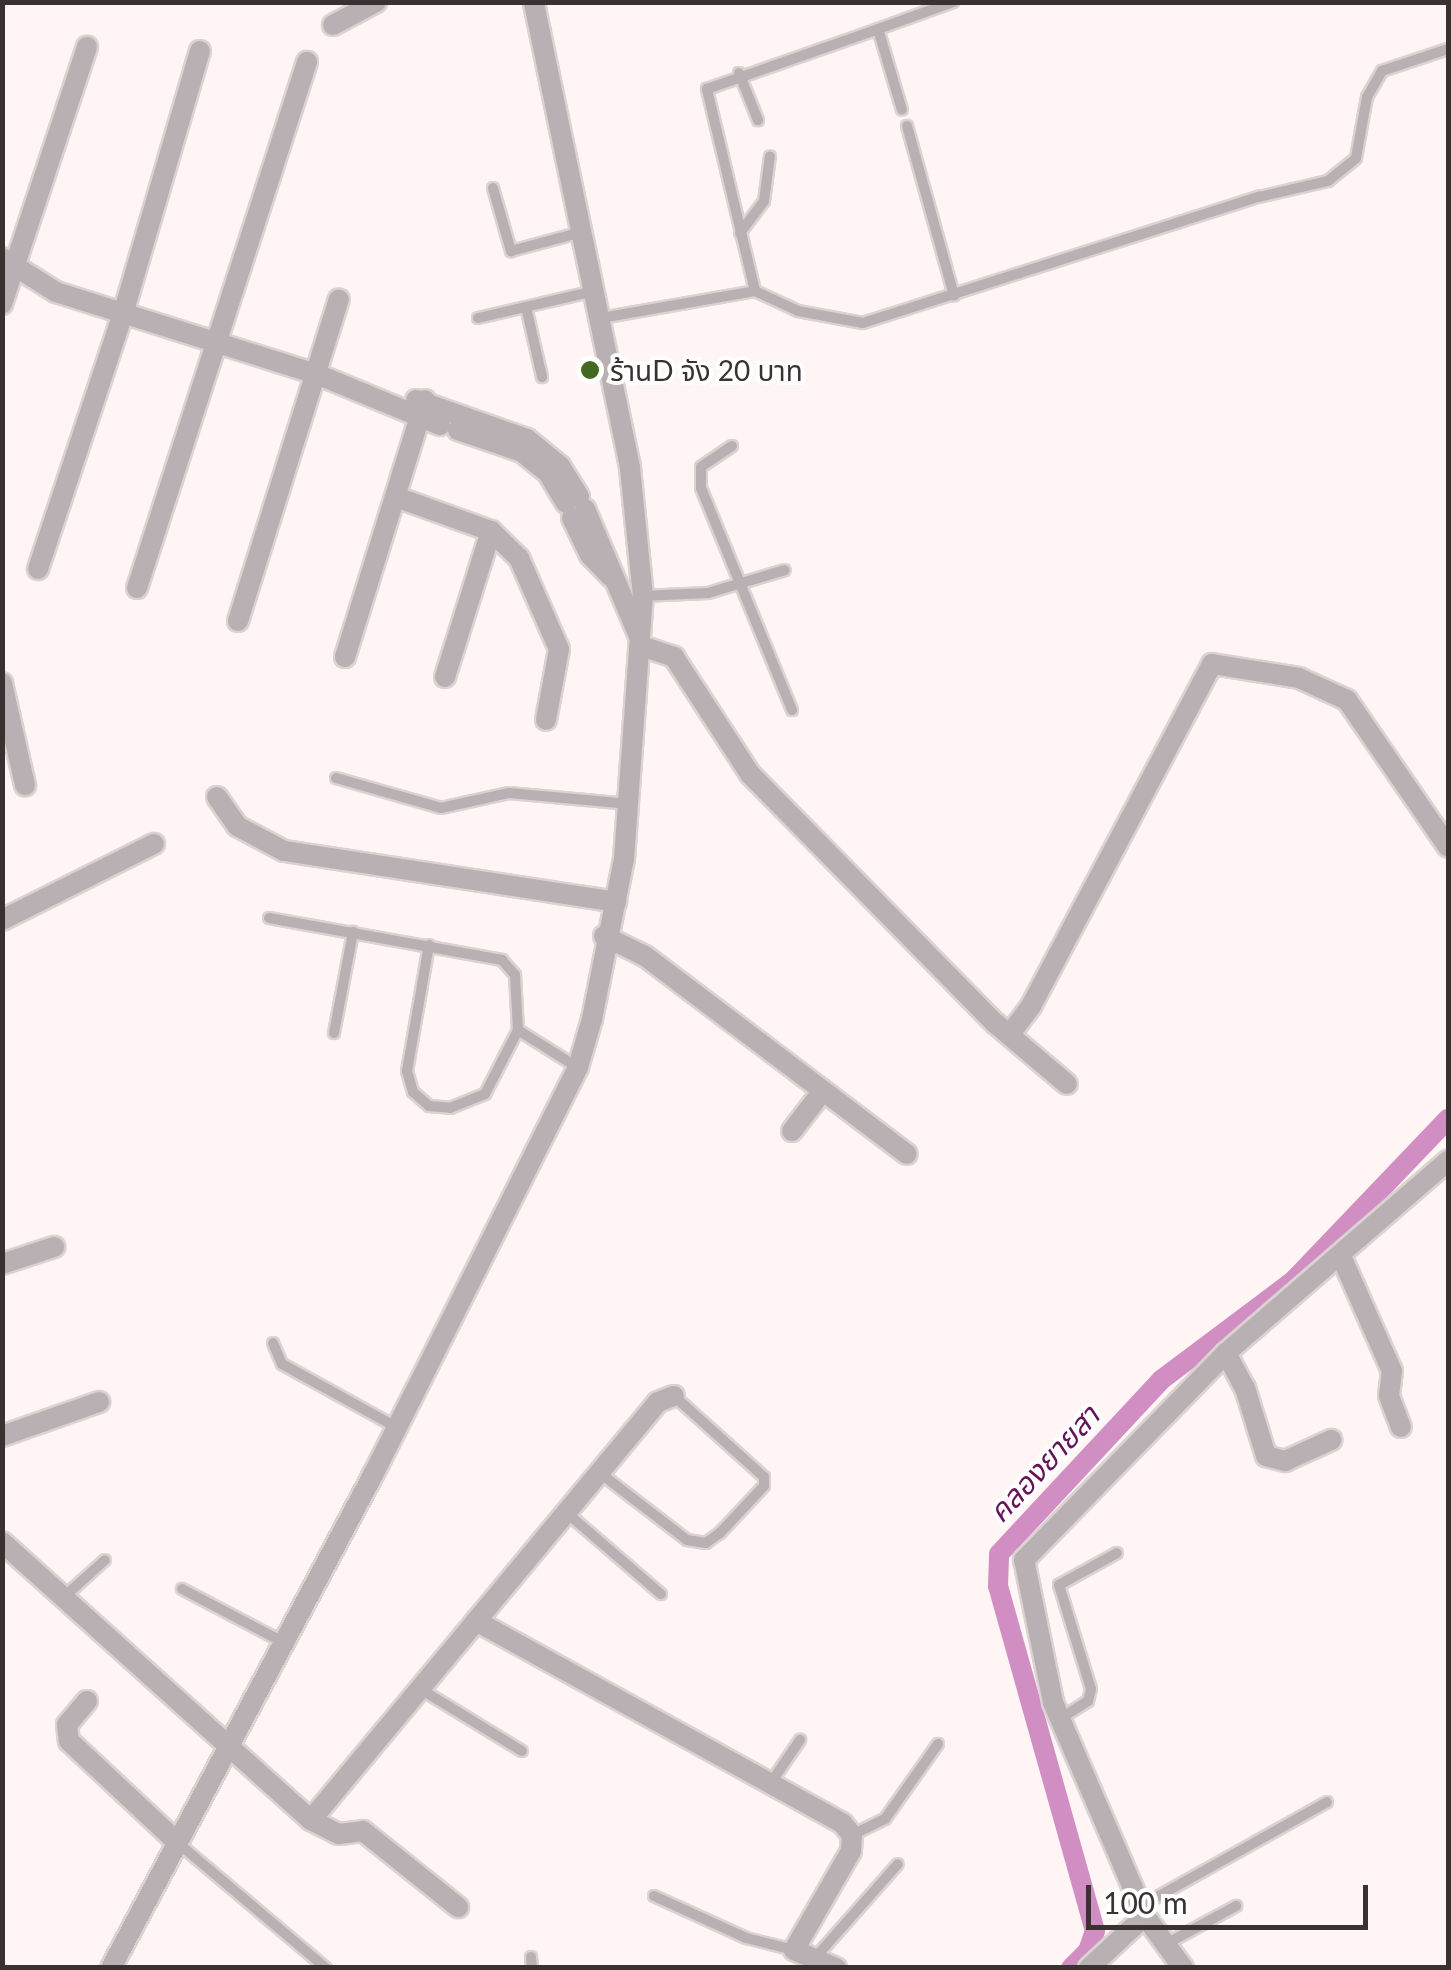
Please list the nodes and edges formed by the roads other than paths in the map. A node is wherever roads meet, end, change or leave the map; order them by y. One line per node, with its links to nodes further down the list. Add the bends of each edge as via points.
1 (376, 2): 4 (street)
2 (534, 2): 16 (street)
3 (953, 2): 5 (lane)
4 (333, 25)
5 (878, 29): 10 (lane); 11 (lane)
6 (87, 47): 18 (street)
7 (1448, 49): 21 (lane, via 1382,71 1367,96 1356,158 1339,176)
8 (200, 51): 25 (street)
9 (307, 62): 28 (street)
10 (739, 74): 12 (lane); 17 (lane, via 710,87 705,97)
11 (902, 110)
12 (758, 120)
13 (907, 126): 21 (lane)
14 (770, 156): 17 (lane, via 764,202)
15 (493, 188): 16 (lane, via 511,251)
16 (583, 232): 19 (street)
17 (740, 233): 20 (lane)
18 (9, 265): 23 (street); 25 (street)
19 (596, 291): 24 (lane); 27 (street)
20 (755, 291): 21 (lane, via 798,311 852,324); 27 (lane)
21 (954, 296)
22 (339, 299): 29 (street)
23 (2, 304)
24 (526, 308): 26 (lane); 30 (lane)
25 (123, 314): 28 (street); 36 (street)
26 (478, 318)
27 (601, 318): 40 (street, via 630,467)
28 (216, 343): 29 (street); 39 (street)
29 (319, 374): 31 (street); 41 (street)
30 (542, 376)
31 (423, 408): 32 (street); 32 (street, via 449,428); 34 (street)
32 (525, 446): 42 (street, via 576,507)
33 (732, 446): 38 (lane, via 706,462 699,475)
34 (396, 497): 35 (street); 43 (street)
35 (491, 531): 44 (street); 47 (street, via 519,558 554,628 559,670)
36 (38, 570)
37 (785, 570): 38 (lane)
38 (740, 586): 40 (lane); 46 (lane)
39 (138, 588)
40 (643, 596): 42 (street)
41 (238, 621)
42 (642, 643): 51 (street); 62 (street, via 674,657 750,774)
43 (345, 657)
44 (444, 677)
45 (2, 683): 49 (street)
46 (792, 710)
47 (546, 720)
48 (336, 778): 51 (lane, via 441,808 509,792)
49 (25, 785)
50 (217, 796): 54 (street, via 237,826 284,851)
51 (630, 804): 54 (street)
52 (154, 844): 56 (street)
53 (1448, 847): 62 (street, via 1346,700 1300,678 1212,664)
54 (616, 902): 58 (street)
55 (269, 918): 57 (lane)
56 (2, 920)
57 (353, 932): 59 (lane); 61 (lane)
58 (604, 936): 63 (street); 65 (street, via 645,956)
59 (428, 946): 60 (lane, via 512,968); 60 (lane, via 407,1071 413,1092 429,1106 450,1108 485,1094)
60 (518, 1030): 63 (lane)
61 (334, 1032)
62 (1010, 1034): 64 (street)
63 (578, 1067): 76 (street)
64 (1067, 1084)
65 (822, 1092): 66 (street); 67 (street)
66 (792, 1130)
67 (907, 1154)
68 (1448, 1161): 70 (street)
69 (54, 1247): 71 (street)
70 (1341, 1256): 73 (street); 77 (street, via 1392,1372 1389,1396)
71 (2, 1264)
72 (273, 1344): 76 (lane, via 282,1364)
73 (1226, 1353): 79 (street, via 1245,1388 1266,1456 1285,1461); 92 (street, via 1024,1560)
74 (674, 1396): 80 (street, via 658,1402); 80 (lane, via 764,1477 764,1486 720,1533 706,1543 687,1540)
75 (99, 1402): 78 (street)
76 (397, 1428): 89 (street)
77 (1401, 1428)
78 (2, 1436)
79 (1332, 1440)
80 (600, 1473): 81 (street)
81 (567, 1513): 86 (lane); 88 (street)
82 (2, 1542): 87 (street)
83 (1118, 1553): 92 (lane, via 1058,1585 1092,1689 1088,1701)
84 (105, 1560): 87 (lane)
85 (182, 1589): 89 (lane)
86 (662, 1594)
87 (64, 1597): 95 (street)
88 (476, 1620): 90 (street); 97 (street)
89 (285, 1644): 95 (street)
90 (422, 1690): 96 (lane); 99 (street)
91 (87, 1701): 101 (street, via 67,1725 69,1741)
92 (1060, 1719): 106 (street)
93 (800, 1740): 97 (lane)
94 (938, 1744): 100 (lane, via 894,1809)
95 (228, 1751): 99 (street); 101 (street)
96 (522, 1751)
97 (772, 1781): 100 (street)
98 (1327, 1802): 106 (lane)
99 (311, 1820): 105 (street, via 339,1834 362,1831)
100 (852, 1835): 108 (street, via 851,1852)
101 (178, 1843): 110 (street); 111 (lane)
102 (898, 1864): 109 (lane)
103 (654, 1896): 108 (lane, via 746,1938)
104 (1236, 1906): 107 (lane)
105 (458, 1907)
106 (1142, 1911): 107 (street); 113 (street)
107 (1165, 1944): 114 (street)
108 (794, 1950): 109 (street)
109 (816, 1958): 112 (street)
110 (111, 1968)
111 (326, 1968)
112 (836, 1968)
113 (1089, 1968)
114 (1183, 1968)

